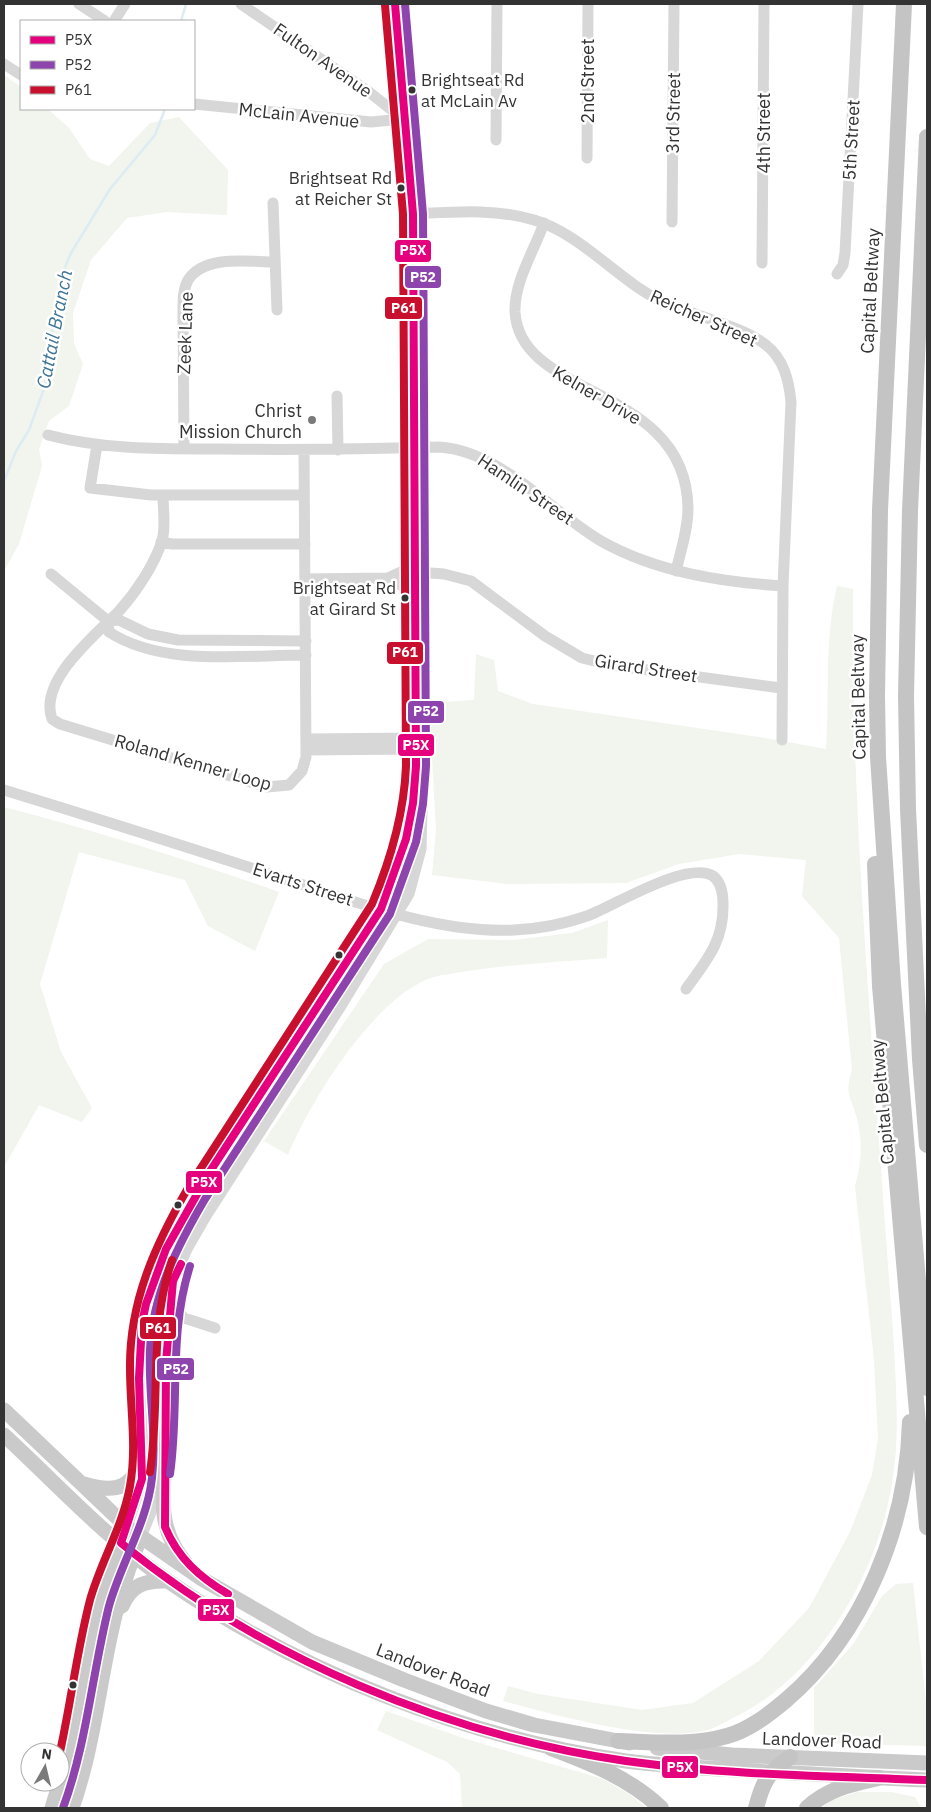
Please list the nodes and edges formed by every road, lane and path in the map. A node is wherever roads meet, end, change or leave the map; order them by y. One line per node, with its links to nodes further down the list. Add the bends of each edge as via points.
1 (79, 4): 11 (street)
2 (125, 4): 12 (street)
3 (241, 4): 16 (street, Fulton Avenue)
4 (396, 4): 16 (street)
5 (497, 4): 18 (street)
6 (588, 4): 19 (street, 2nd Street)
7 (674, 4): 22 (street, 3rd Street)
8 (764, 4): 25 (street, 4th Street)
9 (858, 4): 26 (street, 5th Street, via 845,253)
10 (904, 4): 53 (highway, Capital Beltway, via 880,519)
11 (103, 20)
12 (115, 20)
13 (4, 64): 14 (street)
14 (20, 74)
15 (195, 104): 16 (street, McLain Avenue, via 364,121)
16 (403, 119): 21 (street)
17 (927, 137): 58 (highway, via 906,611 908,809)
18 (496, 140)
19 (587, 158)
20 (273, 203): 24 (street)
21 (413, 214): 23 (street, Reicher Street, via 494,212); 31 (street)
22 (672, 222)
23 (544, 223): 40 (street, Kelner Drive, via 517,294 519,332 529,350 544,363 637,416 668,448 680,472 688,505 686,533); 44 (street, Reicher Street, via 641,290 679,309 751,336 778,358 785,372 791,402)
24 (275, 262): 27 (street); 32 (street, Zeek Lane, via 216,262 200,268 188,280 183,310)
25 (762, 263)
26 (837, 274)
27 (277, 310)
28 (336, 396): 34 (street)
29 (48, 434): 30 (street, Hamlin Street)
30 (97, 445): 32 (street, Hamlin Street); 35 (street, via 90,488)
31 (415, 448): 34 (street, Hamlin Street); 39 (street); 40 (street, Hamlin Street, via 457,449 482,458 602,541)
32 (184, 449): 33 (street, Hamlin Street)
33 (304, 450): 34 (street, Hamlin Street); 36 (street, Roland Kenner Loop)
34 (338, 450)
35 (163, 495): 36 (street); 37 (street, Roland Kenner Loop)
36 (304, 495): 38 (street, Roland Kenner Loop)
37 (162, 542): 38 (street); 46 (street, Roland Kenner Loop, via 144,577)
38 (305, 544): 43 (street, Roland Kenner Loop)
39 (416, 568): 42 (street); 45 (street); 49 (street, Girard Street, via 471,581 545,636 582,658 611,665)
40 (676, 571): 44 (street, Hamlin Street)
41 (51, 574): 46 (street)
42 (388, 578): 43 (street); 45 (street)
43 (305, 580): 47 (street, Roland Kenner Loop)
44 (783, 586): 49 (street, Reicher Street)
45 (416, 598): 51 (street)
46 (108, 622): 47 (street, via 119,620 148,634 178,640); 48 (street, via 109,632 118,638 159,653 190,656); 52 (street, Roland Kenner Loop, via 65,666 50,706 52,719 60,724 270,787 289,784 297,778 302,770)
47 (306, 641): 48 (street, Roland Kenner Loop)
48 (306, 655): 52 (street, Roland Kenner Loop)
49 (781, 688): 50 (street, Reicher Street)
50 (782, 740)
51 (416, 744): 52 (street); 54 (street)
52 (306, 745)
53 (878, 757): 64 (highway, via 877,923); 65 (highway, Capital Beltway, via 898,1061)
54 (416, 783): 56 (street, via 400,866); 57 (street, via 422,811 420,858 409,894)
55 (4, 790): 56 (street, Evarts Street)
56 (381, 909): 57 (street, Evarts Street); 69 (street, via 209,1174 166,1249 142,1323 139,1378)
57 (398, 913): 59 (street, Evarts Street, via 463,928 530,929 585,916 675,877 708,874 722,891 723,924 714,949); 62 (street, via 206,1216 173,1281)
58 (917, 968): 60 (highway); 61 (highway)
59 (686, 989)
60 (927, 1049)
61 (927, 1145)
62 (170, 1303): 63 (street, via 184,1318); 68 (street)
63 (215, 1328)
64 (912, 1350): 72 (highway); 79 (highway, via 910,1436 896,1514 872,1586 836,1646 795,1693 750,1726 729,1736 704,1741)
65 (927, 1388)
66 (4, 1410): 70 (main road, Landover Road)
67 (4, 1435): 74 (main road, Landover Road)
68 (165, 1447): 73 (street, via 157,1492); 76 (main road, via 165,1527 176,1550)
69 (143, 1455): 70 (main road, via 139,1469 126,1484 111,1489); 71 (street, via 139,1492)
70 (81, 1483): 71 (main road, Landover Road)
71 (127, 1527): 73 (main road, Landover Road); 74 (main road)
72 (927, 1527)
73 (141, 1537): 75 (main road); 76 (main road, Landover Road)
74 (121, 1543): 75 (main road, Landover Road); 86 (main road, via 100,1605 74,1736)
75 (134, 1554): 77 (main road, Landover Road); 78 (main road)
76 (202, 1579): 79 (main road, Landover Road, via 312,1642 455,1701 534,1725)
77 (167, 1581): 78 (main road, via 151,1580 132,1590 125,1598); 80 (main road, Landover Road, via 254,1635 362,1686 444,1717)
78 (111, 1633): 87 (main road, via 87,1761)
79 (618, 1741): 81 (main road, Landover Road, via 681,1751)
80 (551, 1748): 83 (main road, Landover Road, via 678,1767); 88 (highway, via 616,1775)
81 (790, 1757): 82 (main road, Landover Road); 83 (highway)
82 (924, 1763)
83 (770, 1772): 84 (main road, Landover Road); 89 (highway)
84 (878, 1778): 85 (main road, Landover Road); 90 (highway, via 832,1790)
85 (925, 1780)
86 (52, 1808)
87 (72, 1808)
88 (661, 1808)
89 (756, 1808)
90 (807, 1808)

